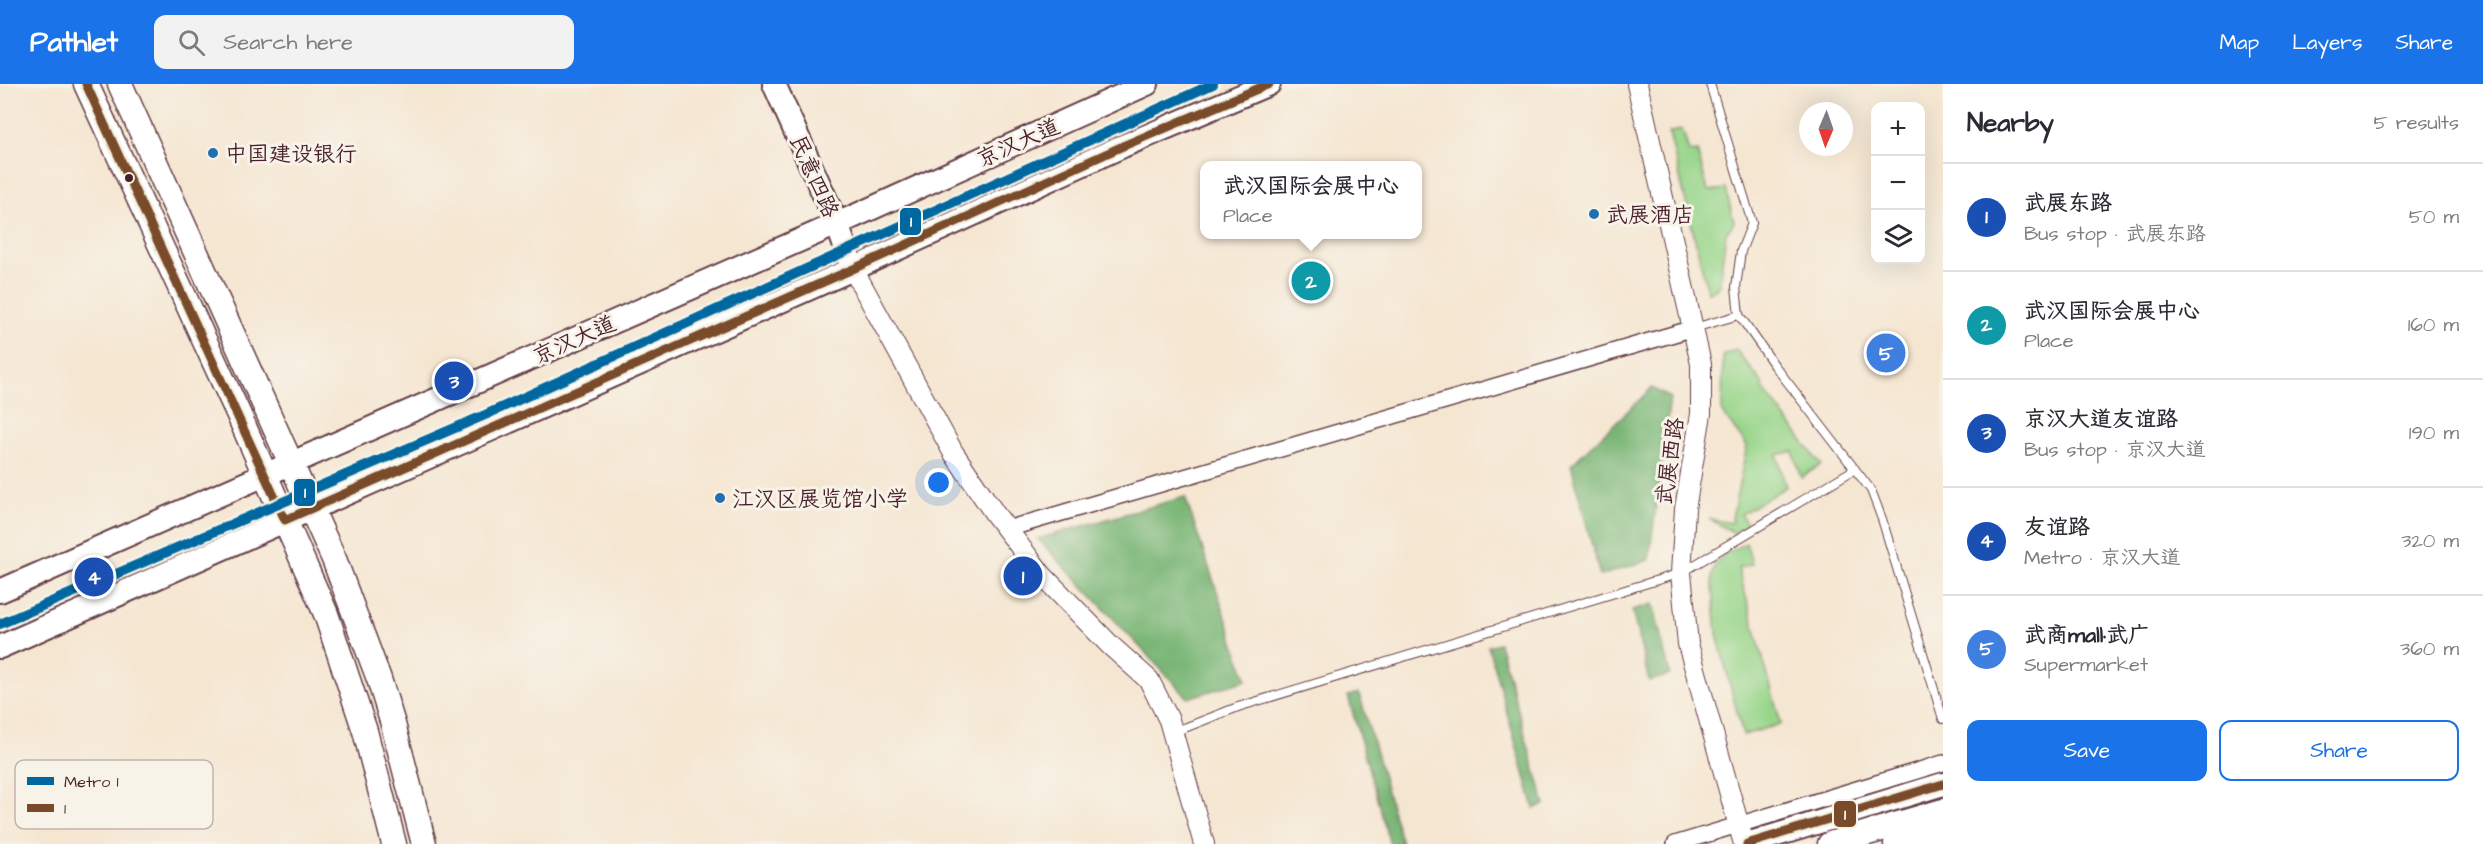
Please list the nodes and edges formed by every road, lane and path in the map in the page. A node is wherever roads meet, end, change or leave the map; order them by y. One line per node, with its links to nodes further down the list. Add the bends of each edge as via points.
1 (86, 84): 14 (main road)
2 (120, 84): 12 (main road)
3 (774, 84): 8 (main road, 民意四路)
4 (1146, 84): 8 (main road, 京汉大道)
5 (1269, 84): 9 (main road)
6 (1637, 84): 11 (street, 武展西路)
7 (1710, 84): 10 (lane, via 1752,224 1741,251 1736,287)
8 (837, 224): 9 (main road, 民意四路); 12 (main road, 京汉大道)
9 (854, 269): 15 (main road); 17 (street, via 953,452)
10 (1739, 315): 11 (lane); 13 (lane)
11 (1694, 328): 17 (street); 18 (street, 武展西路, via 1701,364 1701,414 1685,509)
12 (292, 463): 14 (main road, 京汉大道); 15 (main road)
13 (1855, 469): 18 (lane); 21 (lane, via 1877,503)
14 (265, 475): 16 (main road); 19 (main road, 京汉大道)
15 (312, 508): 16 (main road); 29 (main road, via 379,679)
16 (285, 520): 20 (main road); 28 (main road, via 340,652)
17 (1007, 529): 22 (street, via 1042,574 1149,680)
18 (1681, 573): 22 (lane, via 1238,707); 27 (street, 武展西路, via 1691,655)
19 (0, 591)
20 (0, 647)
21 (1943, 719)
22 (1172, 733): 30 (street)
23 (1943, 763): 27 (street)
24 (1943, 784): 27 (main road)
25 (1943, 811): 32 (main road)
26 (1943, 830): 33 (main road)
27 (1743, 838): 31 (street)
28 (394, 844)
29 (424, 844)
30 (1204, 844)
31 (1675, 844)
32 (1830, 844)
33 (1896, 844)

